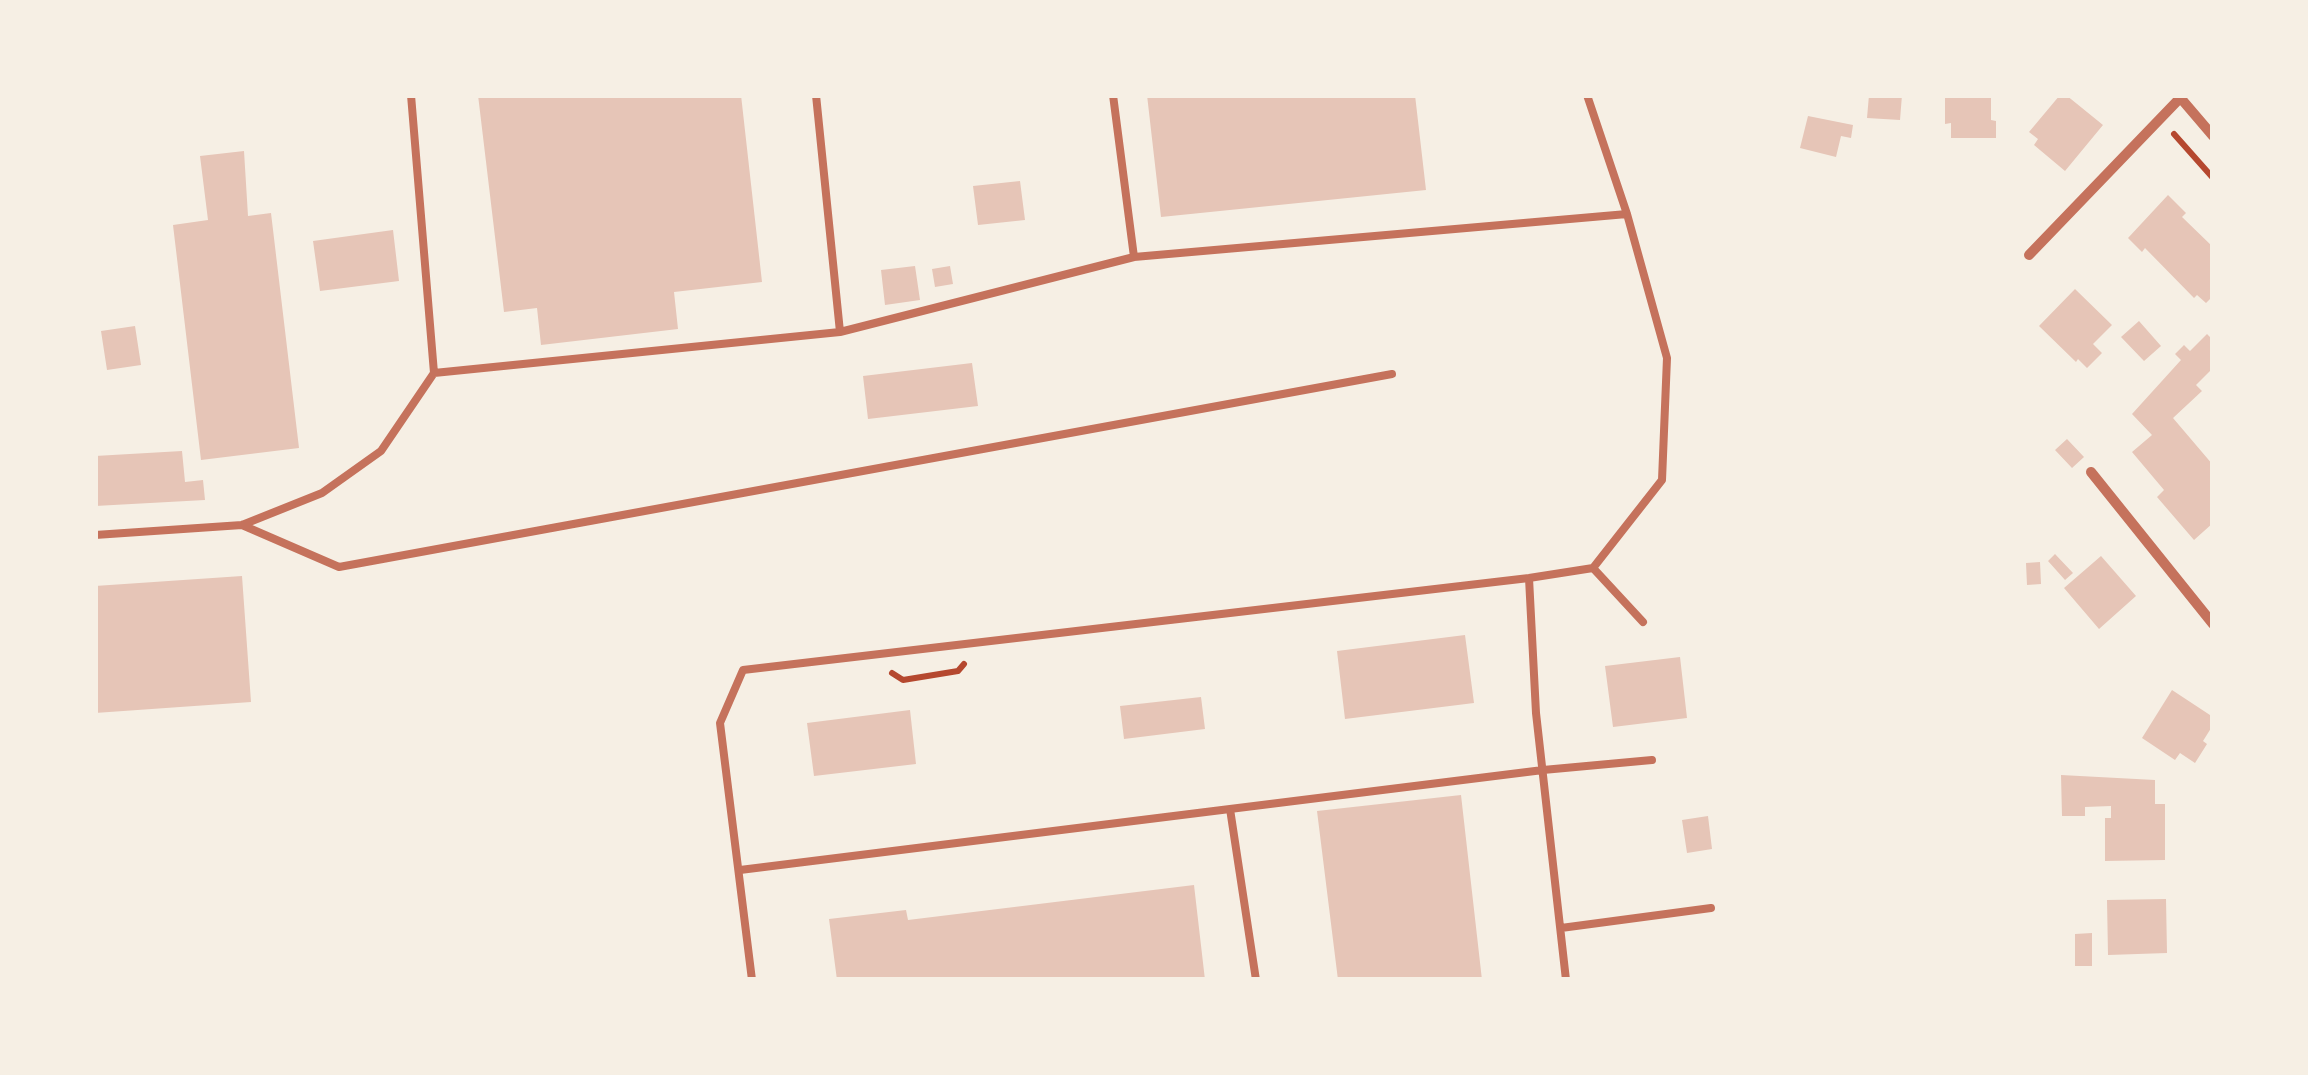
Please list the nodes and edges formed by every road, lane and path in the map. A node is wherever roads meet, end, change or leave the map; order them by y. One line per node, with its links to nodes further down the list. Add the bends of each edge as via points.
1 (411, 95): 13 (lane)
2 (816, 95): 12 (lane)
3 (1113, 95): 11 (lane)
4 (1588, 95): 9 (lane)
5 (2180, 96): 6 (street); 10 (street)
6 (2213, 136)
7 (2182, 143): 8 (path)
8 (2213, 178)
9 (1627, 214): 11 (lane); 18 (lane, via 1667,358 1662,480)
10 (2028, 255)
11 (1134, 258): 12 (lane)
12 (840, 332): 13 (lane)
13 (434, 373): 16 (lane, via 381,451 322,493)
14 (1392, 374): 16 (lane, via 339,567)
15 (2090, 472): 21 (street)
16 (242, 525): 17 (lane)
17 (95, 535)
18 (1592, 568): 19 (lane); 20 (lane)
19 (1529, 578): 23 (lane); 25 (lane, via 743,670 720,724)
20 (1643, 622)
21 (2213, 624)
22 (1652, 760): 23 (lane)
23 (1543, 770): 24 (lane); 27 (lane)
24 (1230, 809): 25 (lane); 29 (lane)
25 (740, 870): 28 (lane)
26 (1711, 908): 27 (lane)
27 (1561, 928): 30 (lane)
28 (752, 980)
29 (1256, 980)
30 (1566, 980)

